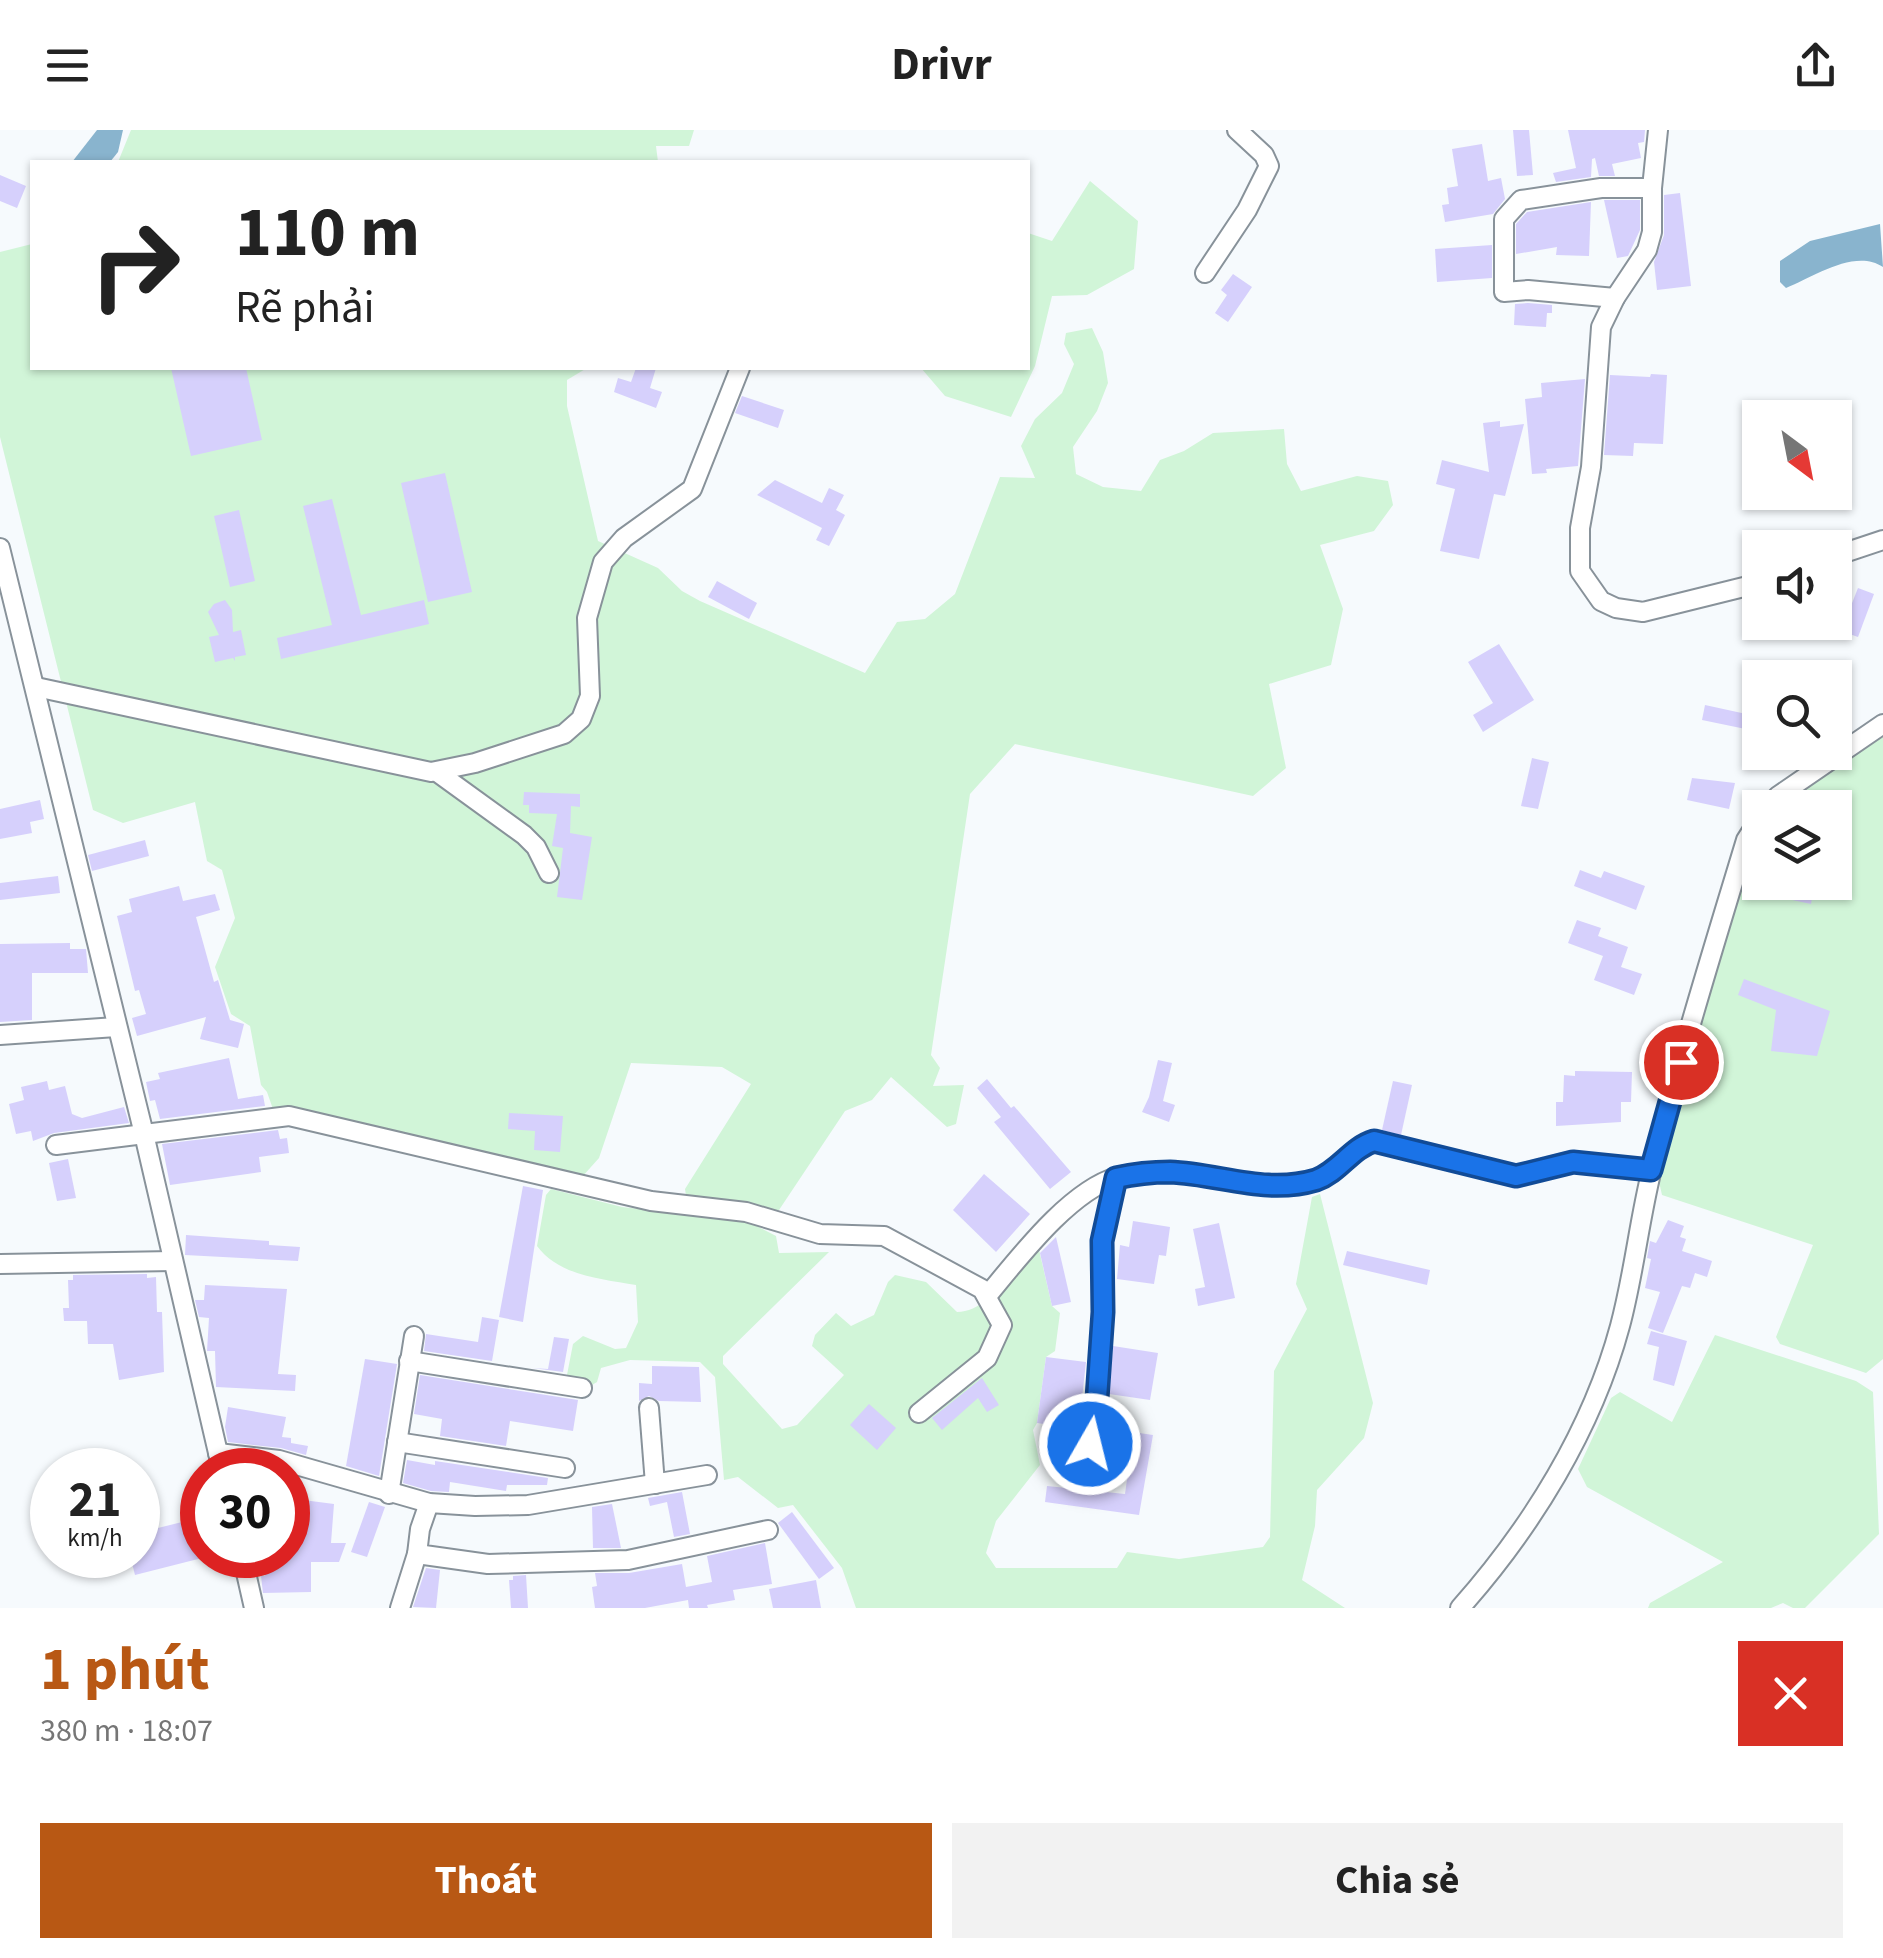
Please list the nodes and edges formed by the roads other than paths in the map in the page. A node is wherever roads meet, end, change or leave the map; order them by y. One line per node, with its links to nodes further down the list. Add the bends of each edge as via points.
1 (1237, 130): 4 (street, via 1269,166)
2 (1658, 130): 3 (street)
3 (1652, 188): 5 (street, via 1646,250); 5 (street, via 1521,200 1504,219 1504,292)
4 (1205, 273)
5 (1615, 298): 10 (street, via 1601,327 1580,571 1601,601 1643,612)
6 (739, 370): 13 (street, via 692,489 624,538 603,562 587,618 590,696 581,719 564,734)
7 (1883, 540): 9 (street)
8 (0, 548): 11 (street)
9 (1852, 550)
10 (1742, 588)
11 (36, 687): 13 (street); 17 (street)
12 (1883, 724): 14 (street)
13 (436, 772): 16 (street, via 524,834)
14 (1787, 790)
15 (1742, 854): 21 (street)
16 (549, 873)
17 (116, 1027): 18 (street); 19 (street)
18 (0, 1035)
19 (144, 1134): 20 (street); 23 (street); 25 (street, via 289,1116 635,1198 746,1212 820,1234 884,1236)
20 (56, 1145)
21 (1651, 1170): 22 (street, via 1573,1162 1516,1176 1374,1141 1318,1179 1286,1184 1171,1172); 45 (street, via 1620,1326 1594,1402 1507,1554)
22 (1116, 1178): 25 (street, via 1077,1200); 36 (street, via 1102,1241 1096,1413)
23 (173, 1261): 24 (street); 32 (street)
24 (0, 1264)
25 (987, 1296): 30 (street, via 1002,1325 987,1358)
26 (414, 1336): 27 (street)
27 (409, 1362): 28 (street); 31 (street)
28 (582, 1388)
29 (649, 1408): 37 (street)
30 (920, 1413)
31 (397, 1442): 34 (street); 38 (street)
32 (217, 1448)
33 (310, 1468): 38 (street)
34 (565, 1468)
35 (707, 1475): 37 (street)
36 (1084, 1476)
37 (655, 1484): 39 (street, via 500,1507)
38 (389, 1494): 39 (street)
39 (429, 1503): 41 (street)
40 (768, 1530): 41 (street, via 628,1560 488,1564)
41 (417, 1554): 44 (street)
42 (247, 1578): 43 (street)
43 (254, 1608)
44 (400, 1608)
45 (1460, 1608)

